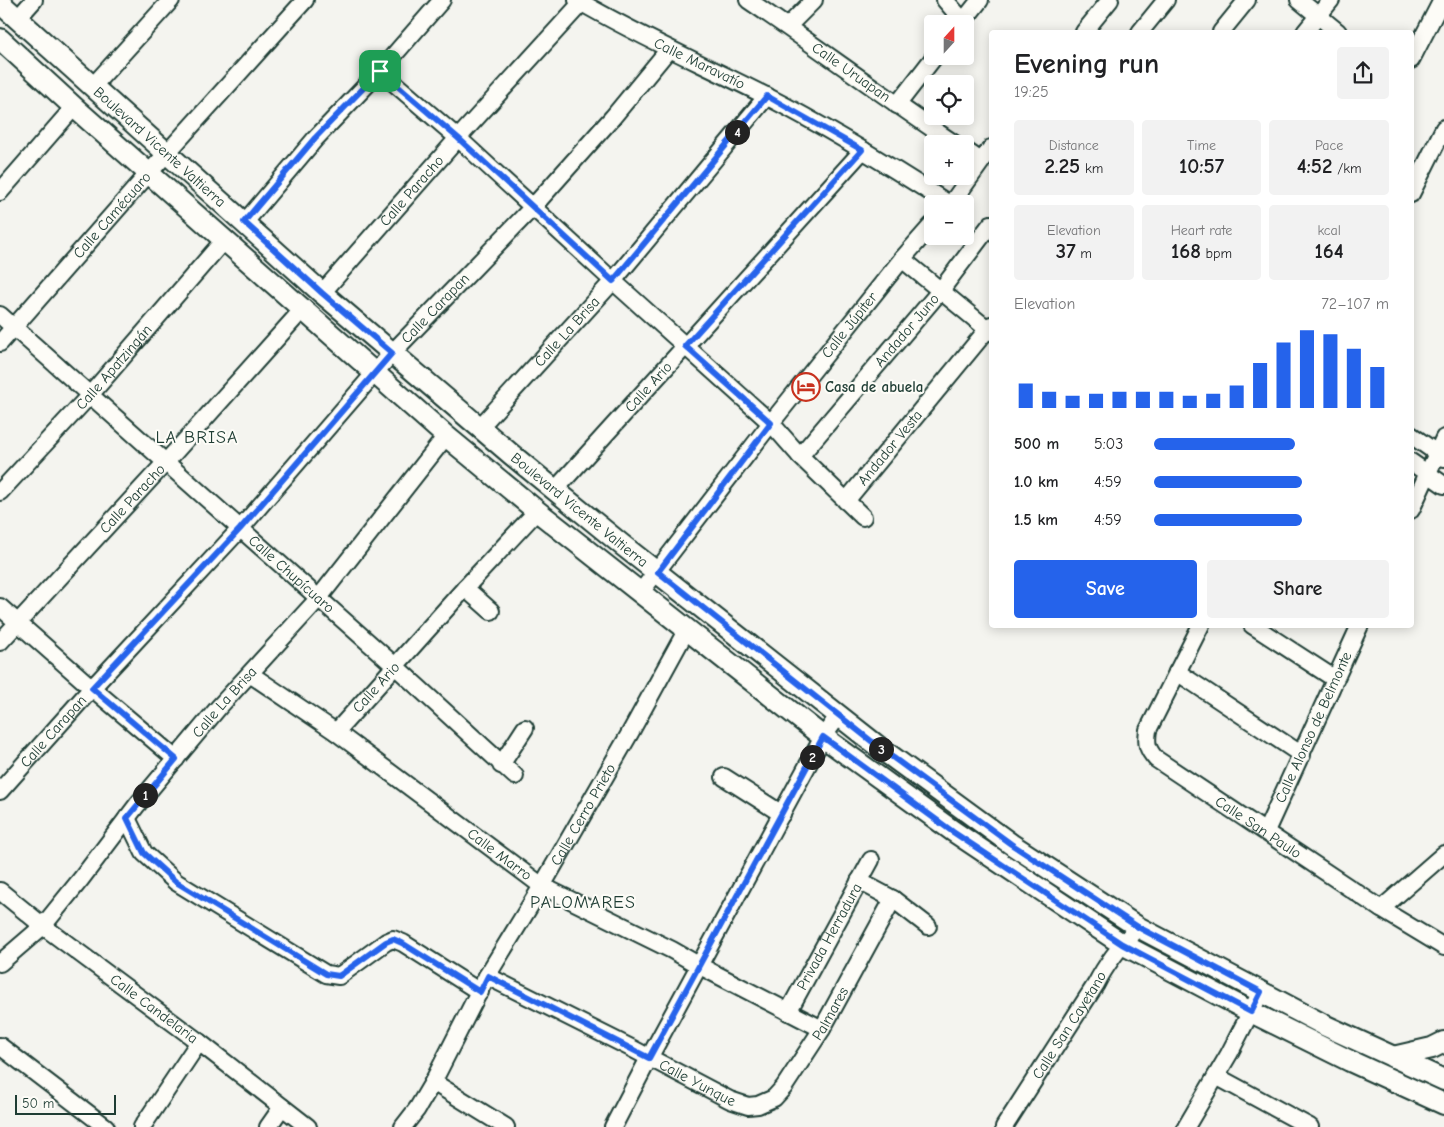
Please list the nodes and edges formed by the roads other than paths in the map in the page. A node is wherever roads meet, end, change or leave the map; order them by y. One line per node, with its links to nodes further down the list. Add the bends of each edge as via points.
1 (34, 0): 20 (street)
2 (171, 0): 32 (street)
3 (305, 0): 41 (street, Calle Camécuaro)
4 (442, 0): 31 (street)
5 (748, 0): 21 (street, Calle Uruapan)
6 (814, 0): 21 (street)
7 (945, 0): 17 (street)
8 (980, 0): 18 (street)
9 (1110, 0): 22 (street)
10 (1166, 0): 23 (street)
11 (1247, 0): 24 (street)
12 (1299, 0): 19 (street)
13 (1331, 0): 19 (street)
14 (1442, 0): 29 (street)
15 (580, 1): 28 (street, Calle Maravatío); 38 (street, Calle Paracho)
16 (0, 3): 20 (main road, Boulevard Vicente Valtierra)
17 (957, 15)
18 (968, 15)
19 (1318, 16): 25 (street); 26 (street)
20 (18, 18): 32 (main road, Boulevard Vicente Valtierra)
21 (788, 26): 34 (street, Calle Uruapan)
22 (1086, 30)
23 (1142, 30)
24 (1223, 30)
25 (1307, 30)
26 (1336, 30)
27 (0, 39): 35 (main road, Boulevard Vicente Valtierra)
28 (669, 49): 33 (street, Calle Maravatío); 48 (street, Calle Carapan)
29 (1414, 54)
30 (928, 65): 34 (street)
31 (380, 71): 38 (street); 49 (street, via 315,138)
32 (92, 87): 41 (main road, Boulevard Vicente Valtierra)
33 (767, 96): 40 (street, Calle Maravatío); 54 (street, Calle La Brisa)
34 (897, 105): 37 (street, Calle Uruapan)
35 (74, 108): 43 (main road, Boulevard Vicente Valtierra); 45 (street)
36 (1444, 128): 39 (street)
37 (942, 135)
38 (458, 138): 48 (street); 56 (street, Calle Paracho)
39 (1440, 145): 44 (street)
40 (862, 150): 46 (street, Calle Maravatío); 63 (street, Calle Ario)
41 (167, 154): 43 (street, Calle Camécuaro); 49 (main road, Boulevard Vicente Valtierra)
42 (986, 155): 47 (street)
43 (148, 174): 52 (main road, Boulevard Vicente Valtierra); 60 (street, Calle Camécuaro)
44 (1414, 189)
45 (0, 192)
46 (935, 195)
47 (957, 195)
48 (532, 208): 54 (street); 64 (street, Calle Carapan)
49 (244, 222): 56 (main road, Boulevard Vicente Valtierra)
50 (989, 227): 55 (street, Andador Juno)
51 (924, 234): 53 (street, Calle Júpiter)
52 (224, 240): 57 (main road, Boulevard Vicente Valtierra); 66 (street, Calle Apatzingán)
53 (902, 259): 55 (street); 67 (street, Calle Júpiter)
54 (613, 281): 63 (street); 68 (street, Calle La Brisa)
55 (941, 290): 59 (street); 72 (street, Andador Juno)
56 (322, 293): 64 (main road, Boulevard Vicente Valtierra)
57 (303, 309): 65 (main road, Boulevard Vicente Valtierra); 73 (street, Calle Paracho)
58 (0, 315): 60 (street, Calle Chupícuaro)
59 (989, 327)
60 (14, 328): 62 (street, Calle Camécuaro); 66 (street, Calle Chupícuaro)
61 (989, 329): 79 (street, Andador Vesta)
62 (0, 343)
63 (685, 346): 67 (street); 77 (street, Calle Ario)
64 (392, 353): 65 (street, Calle Carapan); 68 (main road, Boulevard Vicente Valtierra)
65 (374, 374): 69 (main road, Boulevard Vicente Valtierra); 83 (street, Calle Carapan)
66 (90, 395): 73 (street, Calle Chupícuaro); 78 (street, Calle Apatzingán)
67 (771, 423): 72 (street); 84 (street, Calle Júpiter)
68 (480, 427): 77 (main road, Boulevard Vicente Valtierra)
69 (446, 436): 81 (main road, Boulevard Vicente Valtierra); 87 (street, Calle La Brisa)
70 (1414, 436): 71 (street)
71 (1442, 449): 75 (street)
72 (800, 456): 79 (street)
73 (166, 462): 83 (street, Calle Chupícuaro); 90 (street, Calle Paracho)
74 (1414, 464): 75 (street)
75 (1428, 474): 76 (street); 80 (street)
76 (1444, 485)
77 (555, 490): 84 (main road, Boulevard Vicente Valtierra)
78 (0, 492)
79 (846, 501): 82 (street)
80 (1414, 504)
81 (537, 511): 85 (street, Calle Ario); 86 (main road, Boulevard Vicente Valtierra)
82 (863, 517)
83 (240, 529): 87 (street, Calle Chupícuaro); 100 (street, Calle Carapan)
84 (658, 572): 86 (street, Calle Júpiter); 101 (main road, Boulevard Vicente Valtierra)
85 (465, 588): 89 (street); 96 (street, Calle Ario)
86 (640, 593): 94 (main road, Boulevard Vicente Valtierra)
87 (318, 599): 96 (street, Calle Chupícuaro); 98 (street, Calle La Brisa)
88 (0, 607): 90 (street)
89 (491, 611)
90 (17, 623): 95 (street, Calle Paracho); 100 (street)
91 (1199, 628): 97 (street)
92 (1257, 628): 99 (street)
93 (1359, 628): 99 (street, Calle Alonso de Belmonte)
94 (687, 629): 104 (main road, Boulevard Vicente Valtierra); 117 (street, Calle Cerro Prieto)
95 (0, 642)
96 (395, 666): 103 (street, Calle Ario); 107 (street, Calle Chupícuaro)
97 (1177, 672): 105 (street); 113 (street, Calle San Paulo, via 1148,730 1148,750 1156,759)
98 (250, 674): 103 (street, Calle Marro); 106 (street, Calle La Brisa)
99 (1335, 679): 105 (street, Calle Alonso de Belmonte)
100 (92, 688): 106 (street); 110 (street, Calle Carapan)
101 (839, 715): 104 (street); 123 (main road, Boulevard Vicente Valtierra, via 1011,844)
102 (524, 728): 107 (street)
103 (336, 732): 117 (street, Calle Marro)
104 (823, 737): 111 (street); 124 (main road, Boulevard Vicente Valtierra, via 953,832)
105 (1302, 755): 113 (street, Calle Alonso de Belmonte)
106 (176, 759): 112 (street, Calle La Brisa)
107 (501, 765): 108 (street, Calle Chupícuaro)
108 (515, 776)
109 (724, 777): 111 (street)
110 (0, 792)
111 (782, 814): 127 (street)
112 (127, 818): 121 (street, Calle La Brisa); 129 (street, via 144,853 176,882 326,974 339,976 393,939)
113 (1266, 831): 120 (street, Calle San Paulo)
114 (1444, 854): 120 (street)
115 (871, 860): 116 (street, Privada Herradura)
116 (859, 881): 119 (street); 131 (street, Privada Herradura)
117 (542, 886): 127 (street, Calle Marro); 128 (street, Calle Cerro Prieto)
118 (0, 891): 121 (street, Calle Candelaria)
119 (893, 899): 122 (street); 133 (street, Palmares)
120 (1381, 909): 125 (street, Calle San Paulo)
121 (43, 926): 126 (street, Calle La Brisa); 134 (street, Calle Candelaria)
122 (928, 926)
123 (1138, 927): 124 (street, Calle San Cayetano); 130 (main road, Boulevard Vicente Valtierra)
124 (1122, 944): 132 (main road, Boulevard Vicente Valtierra); 152 (street, Calle San Cayetano, via 1106,964)
125 (1444, 946)
126 (0, 963)
127 (700, 966): 131 (street, Calle Marro); 138 (street)
128 (488, 976): 129 (street, Calle Cerro Prieto); 138 (street, Calle Yunque)
129 (480, 992): 141 (street, Calle Cerro Prieto)
130 (1261, 992): 132 (street); 137 (main road, Boulevard Vicente Valtierra)
131 (788, 1012): 133 (street, Calle Marro)
132 (1251, 1012): 139 (street); 142 (main road, Boulevard Vicente Valtierra)
133 (822, 1029): 143 (street, Palmares, via 778,1093 765,1103)
134 (198, 1042): 144 (street, Calle Candelaria); 146 (street)
135 (1444, 1042): 137 (main road)
136 (0, 1046): 145 (street)
137 (1393, 1057): 140 (main road, Boulevard Vicente Valtierra)
138 (649, 1058): 143 (street, Calle Yunque); 151 (street)
139 (1216, 1076): 153 (street); 154 (street)
140 (1444, 1080)
141 (433, 1082): 149 (street, Calle Cerro Prieto); 150 (street)
142 (1444, 1104)
143 (748, 1106)
144 (282, 1107): 147 (street); 148 (street, Calle Candelaria)
145 (106, 1127)
146 (142, 1127)
147 (268, 1127)
148 (308, 1127)
149 (403, 1127)
150 (506, 1127)
151 (613, 1127)
152 (1004, 1127)
153 (1186, 1127)
154 (1310, 1127)

